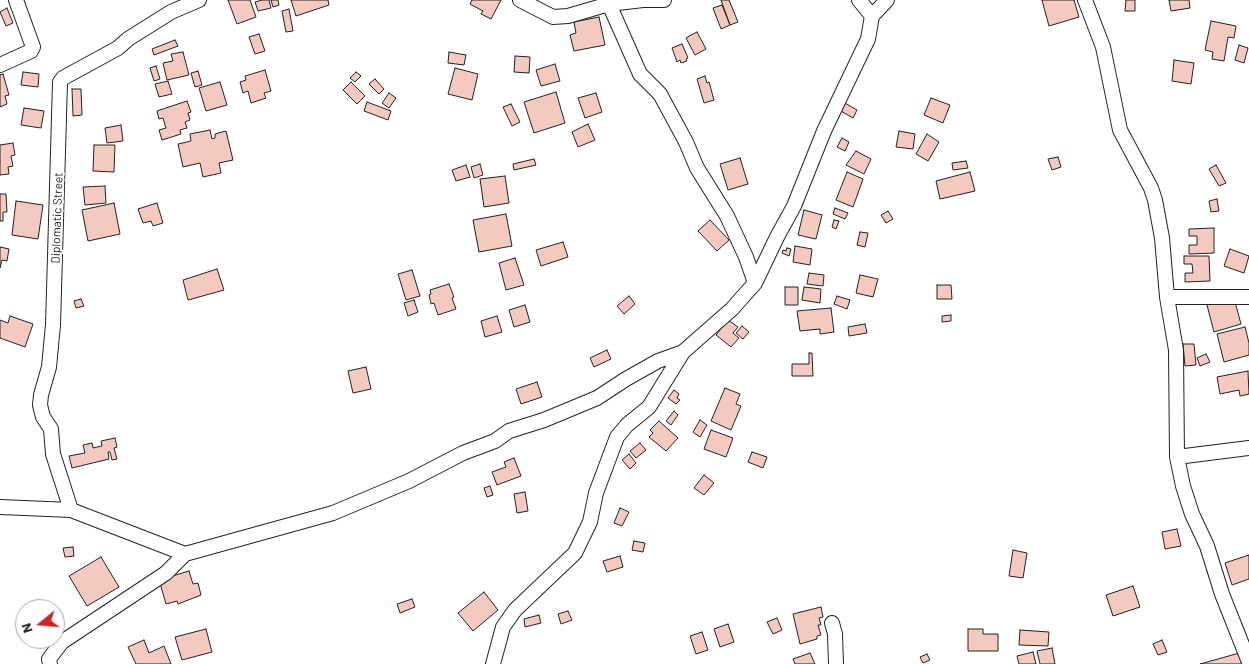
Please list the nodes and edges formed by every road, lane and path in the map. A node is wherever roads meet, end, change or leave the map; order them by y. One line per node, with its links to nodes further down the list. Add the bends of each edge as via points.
1 (16, 0): 10 (street, via 33,47 31,51)
2 (198, 0): 18 (street, Diplomatic Street, via 171,12 60,82 54,325 40,405 51,429 53,454)
3 (520, 0): 8 (street, via 552,17 568,16)
4 (664, 0): 8 (street)
5 (859, 0): 9 (street)
6 (887, 0): 9 (street)
7 (1085, 0): 12 (street, via 1103,47 1120,130 1155,200)
8 (610, 4): 11 (street, via 640,74 660,94 697,168 727,216)
9 (872, 16): 11 (street, via 868,39 824,131 794,206 776,236)
10 (0, 65)
11 (755, 283): 14 (street, via 732,309)
12 (1167, 297): 13 (street); 16 (street, via 1176,350)
13 (1249, 297)
14 (683, 352): 19 (street, via 626,378 597,398 509,431 409,481 333,513); 23 (street, via 649,407 617,437 596,493 590,522 575,553 515,610 503,626)
15 (1249, 448): 16 (street)
16 (1177, 457): 21 (street, via 1192,514)
17 (0, 507): 18 (street)
18 (71, 510): 19 (street)
19 (185, 554): 22 (street, via 166,573 62,642 49,659)
20 (832, 623): 24 (street)
21 (1249, 662)
22 (50, 664)
23 (493, 664)
24 (836, 664)

